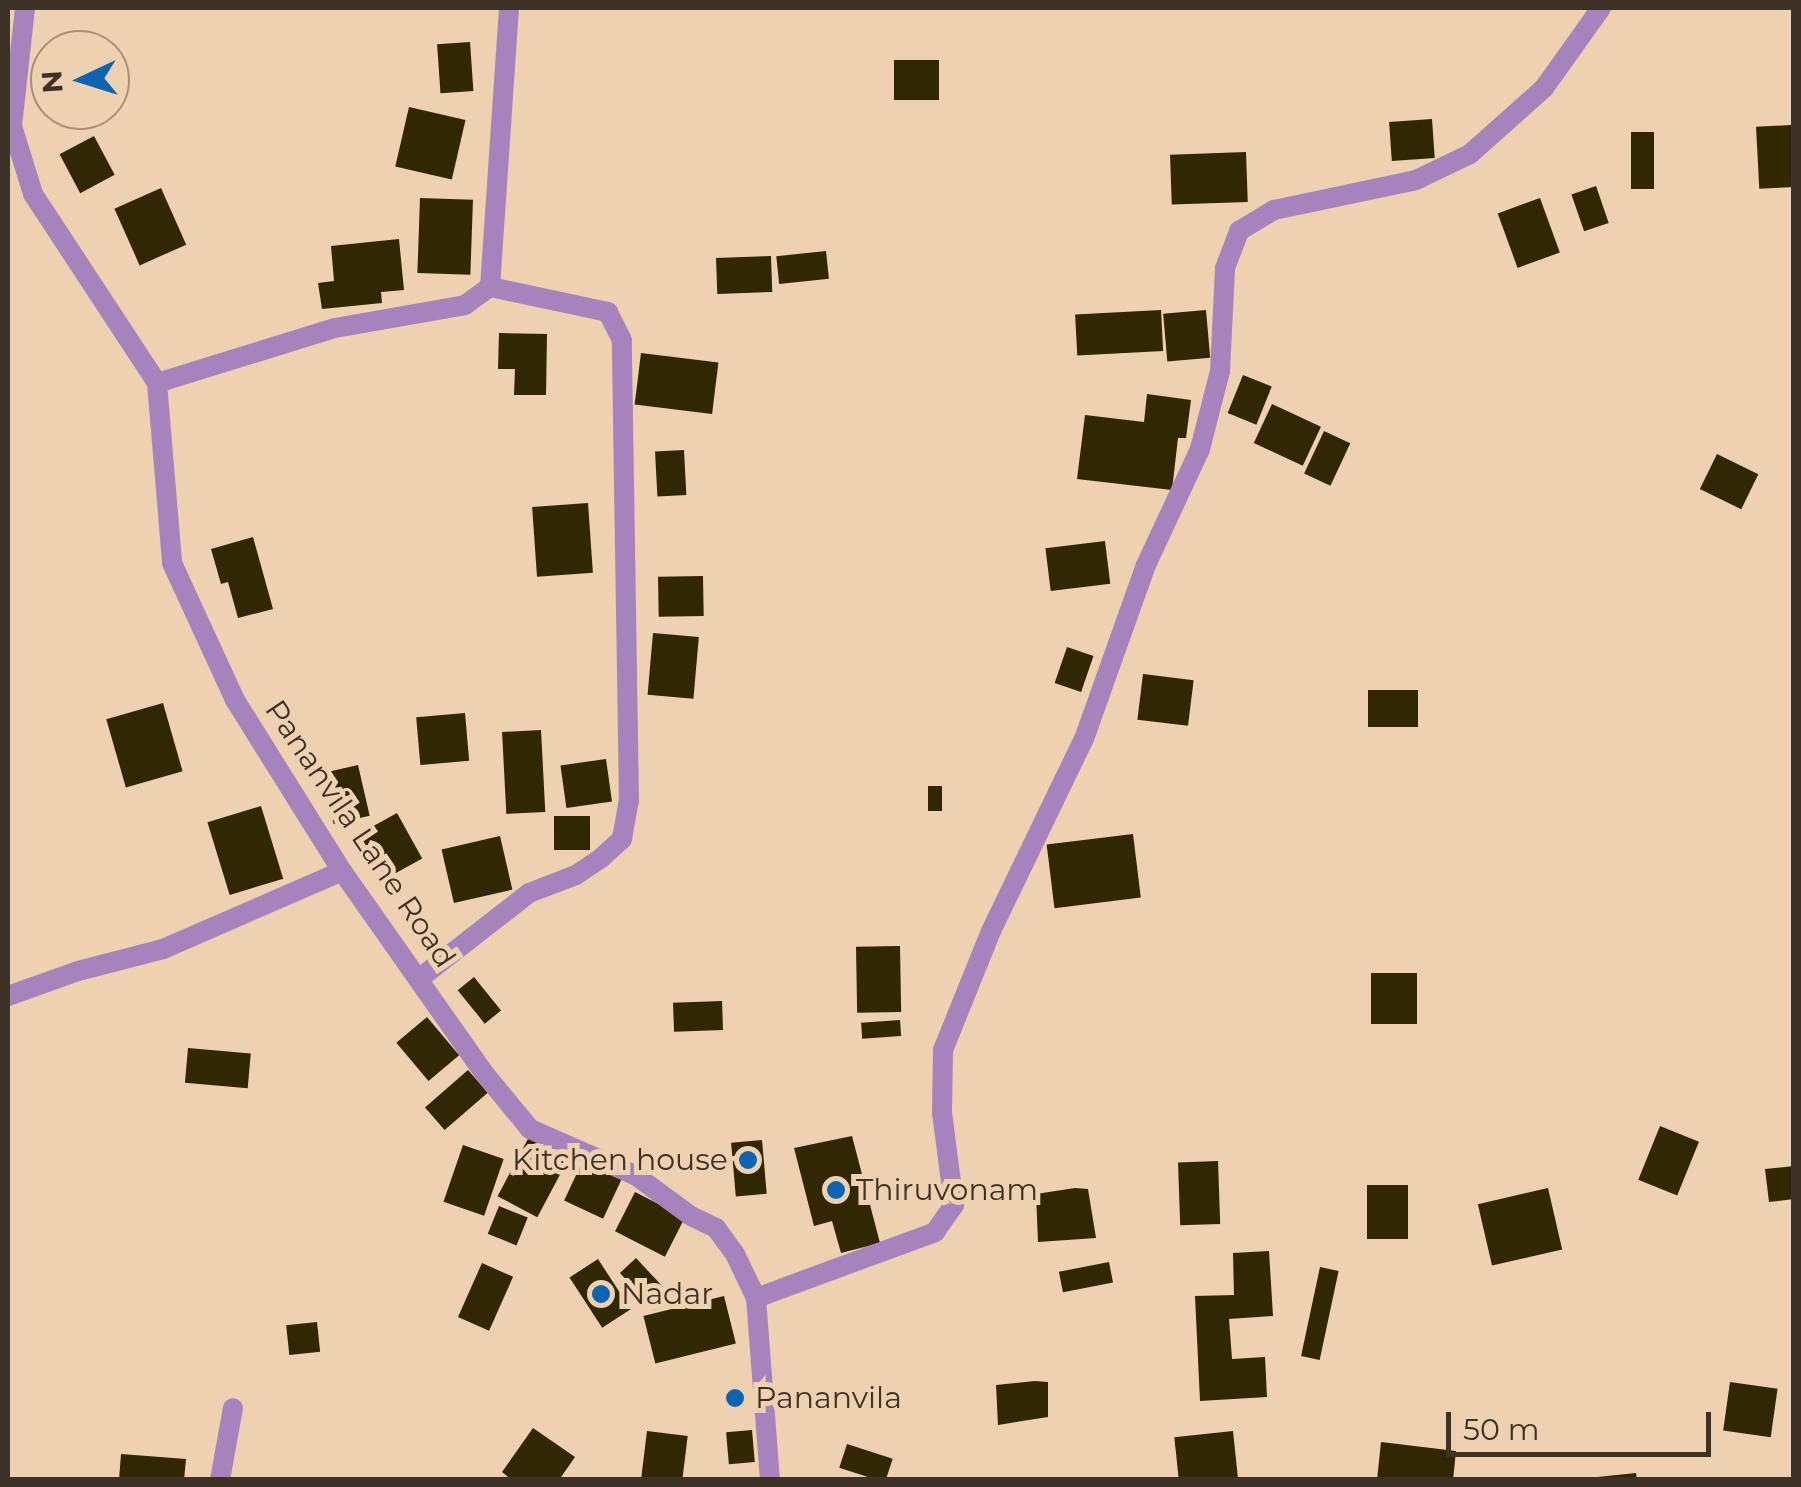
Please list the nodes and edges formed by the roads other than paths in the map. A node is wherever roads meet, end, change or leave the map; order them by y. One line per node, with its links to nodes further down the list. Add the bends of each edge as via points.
1 (25, 8): 4 (street)
2 (508, 8): 5 (street)
3 (1600, 8): 10 (street, via 1544,88 1470,154 1416,180 1274,210 1238,231 1225,268 1220,371 1200,449 1146,565 1084,739 991,930 943,1050 942,1113 954,1205 936,1232)
4 (10, 125): 6 (street, Pananvila Lane Road, via 32,194)
5 (490, 287): 6 (street, via 465,305 335,328); 8 (street, via 608,312 622,340 628,801 622,839 601,858 529,893)
6 (158, 384): 7 (street, Pananvila Lane Road, via 172,563 235,700)
7 (342, 871): 8 (street, Pananvila Lane Road); 9 (street, via 163,949)
8 (420, 978): 10 (street, Pananvila Lane Road, via 530,1129 635,1175 716,1228)
9 (8, 996)
10 (756, 1298): 13 (street, Pananvila Lane Road)
11 (233, 1408): 12 (street)
12 (220, 1480)
13 (770, 1480)

